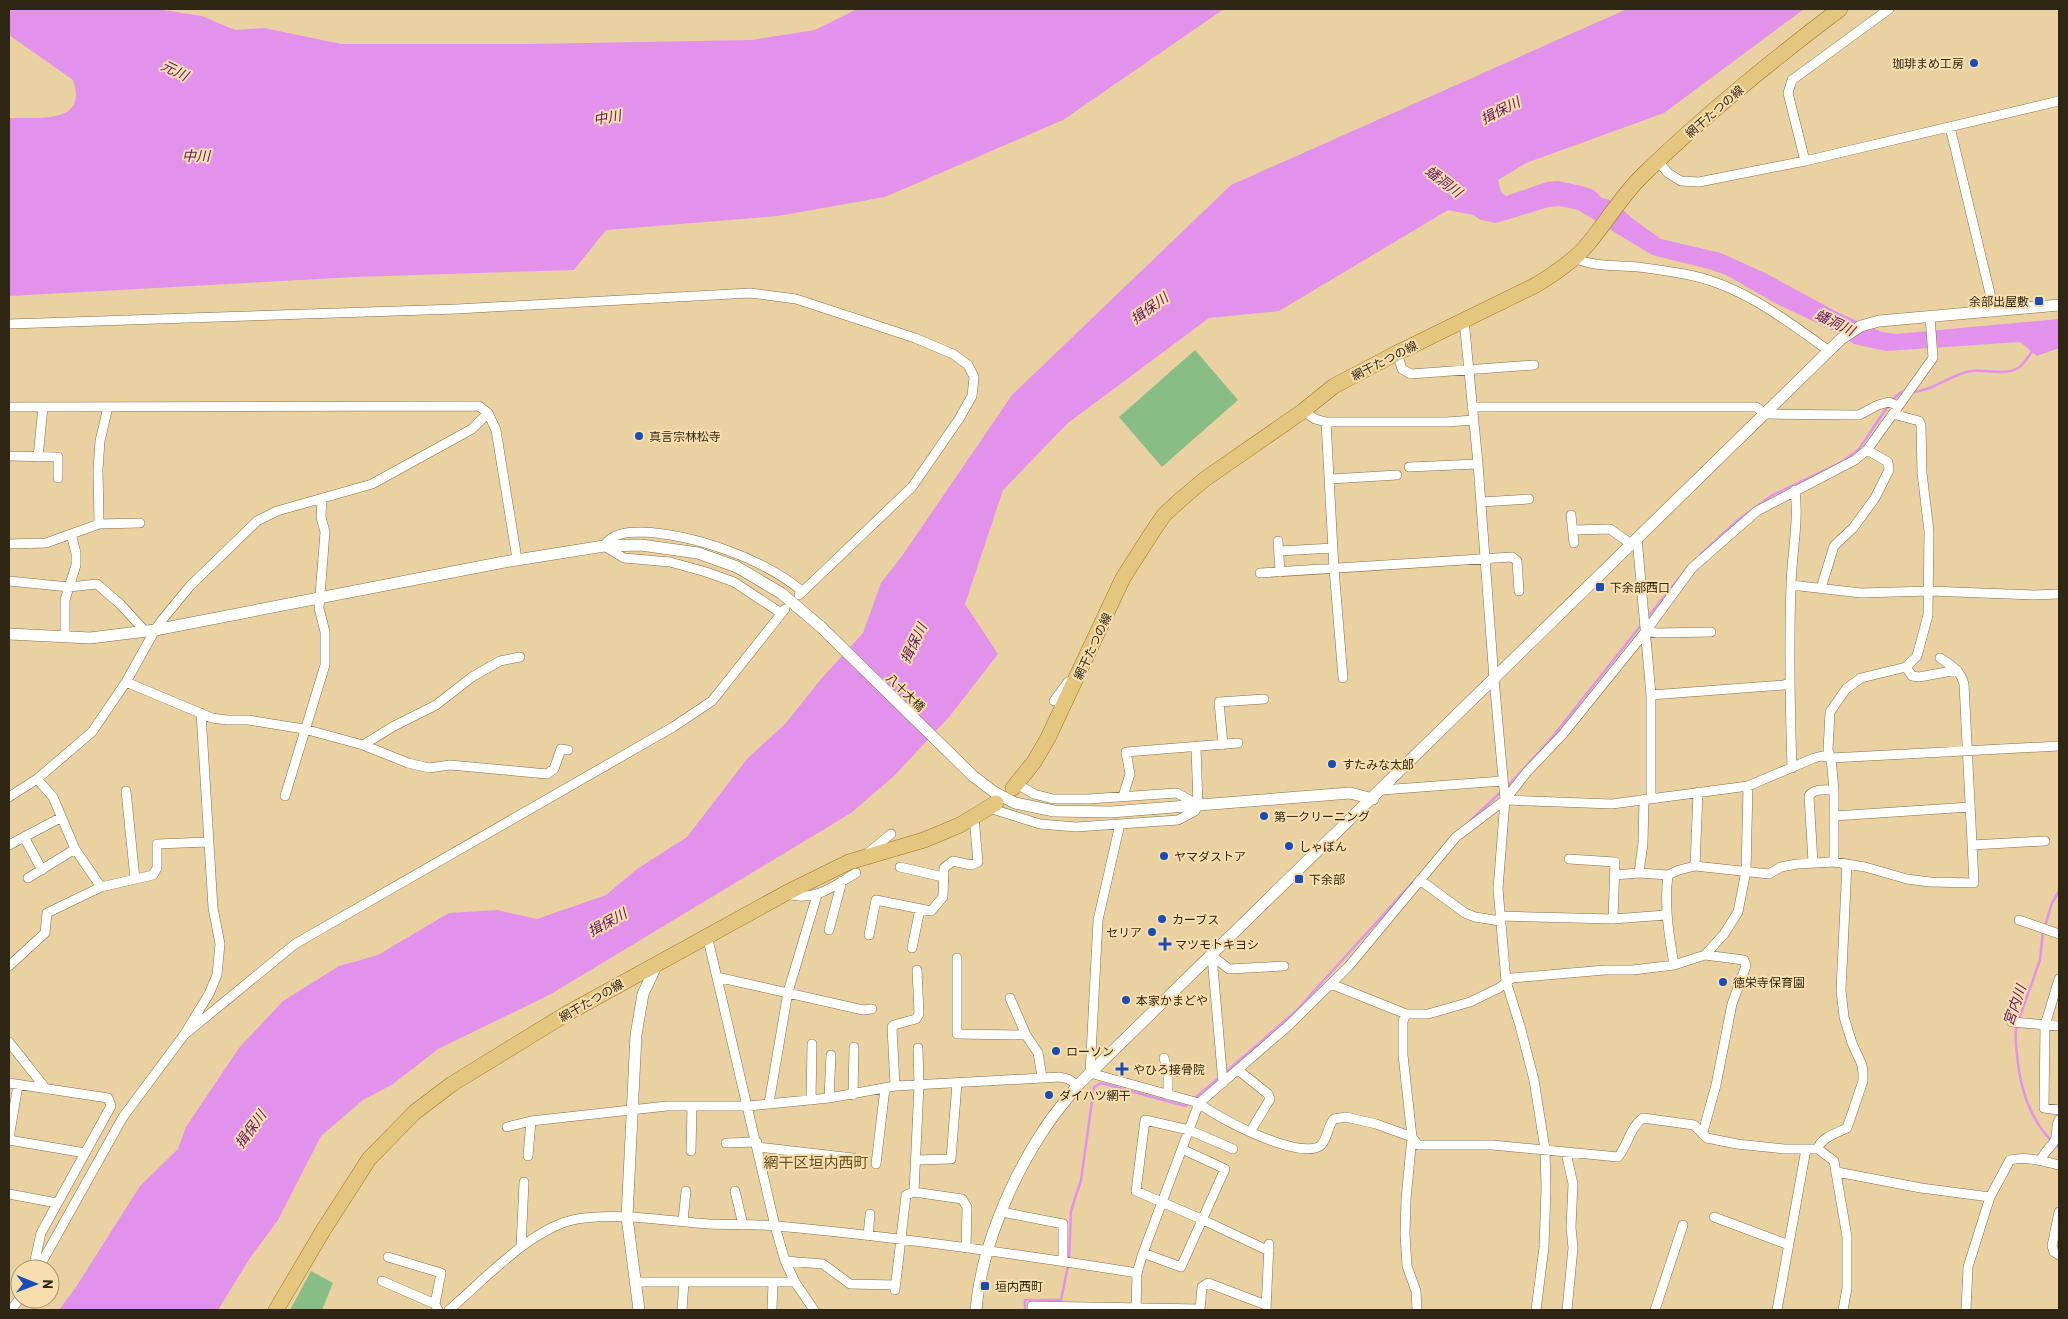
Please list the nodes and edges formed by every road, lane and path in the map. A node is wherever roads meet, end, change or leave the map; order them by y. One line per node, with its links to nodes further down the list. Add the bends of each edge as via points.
1 (1840, 9): 5 (main road, 網干たつの線, via 1781,53)
2 (1889, 9): 6 (street, via 1792,80 1788,93)
3 (2059, 101): 4 (street)
4 (1950, 127): 6 (street); 9 (street)
5 (1658, 161): 6 (street, via 1668,174 1681,181 1699,182); 7 (main road, 網干たつの線, via 1634,184)
6 (1805, 161)
7 (1574, 258): 11 (main road, 網干たつの線, via 1536,285); 13 (street, via 1594,264 1664,270 1713,281 1788,321)
8 (2059, 305): 9 (street)
9 (1994, 310): 10 (street)
10 (1930, 316): 13 (street, via 1861,326); 17 (street, via 1932,358)
11 (1464, 320): 14 (main road, 網干たつの線); 16 (street)
12 (9, 324): 49 (street, via 457,309 750,292 796,299 915,338 968,364 974,377 972,396 960,419 912,487 800,593 792,584 747,559 677,535 625,532)
13 (1828, 351): 24 (street)
14 (1396, 353): 16 (street, via 1402,369 1411,374); 22 (main road, 網干たつの線, via 1334,386)
15 (1534, 365): 16 (street)
16 (1468, 370): 21 (street)
17 (1898, 406): 24 (street, via 1889,402 1859,415); 25 (street)
18 (9, 407): 19 (street)
19 (43, 407): 20 (street); 30 (street)
20 (108, 407): 23 (street, via 478,406); 42 (street, via 100,441)
21 (1472, 407): 24 (street, via 1756,407); 26 (street)
22 (1303, 411): 27 (street); 70 (main road, 網干たつの線, via 1205,479 1164,515 1123,578)
23 (488, 413): 37 (street, via 472,429 372,484); 53 (street, via 496,430)
24 (1766, 414): 46 (street)
25 (1893, 414): 28 (street); 62 (street, via 1919,421 1921,425 1922,473 1929,531)
26 (1473, 420): 27 (street); 31 (street)
27 (1326, 422): 35 (street)
28 (1867, 450): 36 (street, via 1855,460); 60 (street, via 1888,462 1889,470 1875,498 1853,528 1834,546)
29 (9, 456): 30 (street)
30 (38, 456): 34 (street, via 58,457)
31 (1478, 464): 32 (street); 39 (street)
32 (1409, 467)
33 (1397, 475): 35 (street)
34 (58, 478)
35 (1331, 479): 50 (street)
36 (1795, 490): 58 (street, via 1798,512); 65 (street, via 1756,511 1707,554 1692,568)
37 (322, 498): 64 (street, via 321,517 325,532); 66 (street, via 277,510 257,521)
38 (1529, 499): 39 (street)
39 (1481, 502): 52 (street)
40 (1571, 515): 43 (street)
41 (140, 523): 42 (street)
42 (99, 524): 44 (street)
43 (1573, 530): 46 (street, via 1610,529); 47 (street)
44 (71, 534): 48 (street, via 46,543); 59 (street, via 76,565)
45 (1278, 541): 51 (street)
46 (1634, 541): 65 (street); 76 (street)
47 (1574, 543)
48 (9, 544)
49 (604, 546): 53 (street, 八十大橋); 108 (street, 八十大橋, via 641,545 698,553 737,566 782,593 973,776 1016,803 1054,811 1111,812); 171 (street, via 624,558 670,562 734,582 783,611 712,701 673,727 295,944)
50 (1334, 548): 51 (street); 54 (street)
51 (1279, 551): 55 (street)
52 (1485, 558): 54 (street); 61 (street, via 1515,559); 76 (street)
53 (517, 559): 64 (street, 八十大橋)
54 (1334, 569): 55 (street); 75 (street)
55 (1280, 572): 56 (street)
56 (1260, 573)
57 (9, 581): 59 (street)
58 (1791, 584): 60 (street); 78 (street)
59 (69, 587): 66 (street, via 97,584); 69 (street, via 65,600)
60 (1821, 588): 62 (street, via 1860,593)
61 (1519, 591)
62 (1929, 591): 63 (street); 73 (street, via 1928,615 1917,656)
63 (2059, 594)
64 (321, 597): 66 (street, 八十大橋); 83 (street, via 319,608 325,632 325,664)
65 (1646, 629): 67 (street, via 1657,633); 79 (street); 106 (street, via 1563,734)
66 (150, 630): 69 (street, 八十大橋, via 90,638); 77 (street)
67 (1710, 632)
68 (9, 634): 69 (street, 八十大橋)
69 (65, 637)
70 (1088, 656): 81 (street); 95 (main road, 網干たつの線, via 1048,738)
71 (520, 657): 86 (street, via 500,661 472,677 436,705)
72 (1940, 658): 74 (street)
73 (1906, 667): 74 (street, via 1912,676 1919,677); 91 (street, via 1860,678 1846,689 1830,712 1828,750)
74 (1957, 670): 90 (street, via 1964,684)
75 (1343, 678)
76 (1494, 680): 94 (street); 97 (street)
77 (126, 682): 82 (street); 93 (street, via 92,732)
78 (1790, 683): 79 (street); 92 (street)
79 (1651, 695): 104 (street)
80 (1264, 699): 85 (street, via 1219,702)
81 (1054, 701)
82 (201, 713): 83 (street, via 219,719); 117 (street)
83 (304, 729): 86 (street); 101 (street)
84 (1238, 743): 85 (street)
85 (1223, 744): 88 (street)
86 (363, 745): 89 (street, via 428,768 450,764 547,774 554,768 561,749)
87 (2059, 746): 90 (street)
88 (1196, 747): 102 (street, via 1126,752 1130,774); 108 (street)
89 (568, 750)
90 (1968, 752): 91 (street); 109 (street)
91 (1831, 758): 92 (street, via 1814,758); 98 (street)
92 (1792, 768): 96 (street)
93 (37, 779): 103 (street); 112 (street, via 53,797)
94 (1502, 781): 97 (street); 106 (street)
95 (1015, 786): 102 (street, via 1053,799)
96 (1748, 786): 100 (street); 129 (street)
97 (1382, 790): 105 (street)
98 (1834, 790): 110 (street); 122 (street, via 1811,792 1809,796)
99 (126, 791): 135 (street)
100 (1698, 792): 104 (street); 126 (street)
101 (285, 796)
102 (1123, 796): 108 (street, via 1177,793)
103 (9, 797)
104 (1647, 798): 106 (street, via 1612,804); 130 (street)
105 (1373, 799): 108 (street, 八十大橋, via 1350,793); 152 (street)
106 (1505, 800): 136 (street, via 1456,837); 143 (street, via 1498,889)
107 (992, 805): 111 (main road, 網干たつの線); 113 (street, via 1040,824 1076,827)
108 (1198, 805): 113 (street, via 1195,811 1178,820)
109 (1970, 807): 110 (street); 118 (street)
110 (1834, 816): 123 (street)
111 (974, 817): 125 (main road, 網干たつの線); 133 (street, via 978,862 971,865 953,861 944,868)
112 (60, 818): 115 (street); 120 (street)
113 (1120, 824): 182 (street, via 1098,920)
114 (891, 834): 125 (street)
115 (24, 837): 119 (street); 128 (street)
116 (2045, 841): 118 (street)
117 (208, 842): 135 (street, via 157,844 157,868 153,875); 171 (street, via 213,908 220,944 217,974)
118 (1972, 845): 124 (street, via 1974,883 1907,879)
119 (9, 846)
120 (75, 849): 128 (street); 138 (street)
121 (1569, 859): 131 (street, via 1615,862)
122 (1812, 862): 123 (street); 129 (street, via 1781,867 1769,874)
123 (1834, 862): 124 (street)
124 (1846, 864): 216 (street, via 1841,990 1844,1017 1862,1065 1863,1081 1847,1128 1823,1140)
125 (859, 866): 137 (street); 139 (main road, 網干たつの線, via 837,867)
126 (1695, 866): 129 (street); 132 (street)
127 (900, 867): 133 (street)
128 (42, 870): 134 (street)
129 (1746, 871): 151 (street, via 1738,912)
130 (1639, 873): 131 (street); 132 (street)
131 (1615, 875): 144 (street)
132 (1668, 875): 142 (street)
133 (943, 877): 141 (street, via 943,897 931,911)
134 (28, 878)
135 (135, 879): 138 (street)
136 (1420, 880): 143 (street, via 1465,914); 162 (street)
137 (842, 881): 140 (street); 146 (street)
138 (101, 886): 156 (street, via 47,913 45,933)
139 (786, 894): 140 (street); 149 (main road, 網干たつの線)
140 (817, 896): 163 (street)
141 (920, 909): 147 (street, via 876,900); 150 (street)
142 (1666, 915): 144 (street); 155 (street)
143 (1500, 918): 144 (street); 161 (street)
144 (1613, 919)
145 (2019, 920): 148 (street)
146 (829, 930)
147 (869, 934)
148 (2059, 934)
149 (707, 935): 154 (main road, 網干たつの線); 159 (street)
150 (912, 948)
151 (1705, 955): 155 (street); 207 (street, via 1744,960 1746,966 1732,1004 1716,1085)
152 (1212, 956): 157 (street, via 1229,969); 182 (street); 185 (street)
153 (957, 958): 172 (street, via 957,1034)
154 (658, 962): 200 (street, via 643,994 640,1010); 268 (main road, 網干たつの線, via 452,1084 415,1112 369,1159 351,1184)
155 (1674, 965): 161 (street)
156 (9, 966)
157 (1284, 966)
158 (917, 970): 189 (street, via 919,1014 916,1019 892,1027)
159 (717, 977): 163 (street); 199 (street)
160 (2059, 979): 164 (street)
161 (1506, 981): 167 (street, via 1499,988 1470,1002 1428,1014); 215 (street, via 1534,1080)
162 (1331, 984): 167 (street); 180 (street)
163 (788, 992): 166 (street, via 863,1010); 196 (street)
164 (2057, 995): 169 (street)
165 (1010, 998): 172 (street)
166 (872, 1009)
167 (1406, 1014): 208 (street, via 1403,1055)
168 (2017, 1023): 169 (street)
169 (2045, 1025): 170 (street); 201 (street, via 2044,1108)
170 (2059, 1026)
171 (184, 1035): 255 (street, via 124,1117)
172 (1026, 1035): 183 (street, via 1038,1053)
173 (9, 1042): 191 (street)
174 (812, 1044): 195 (street)
175 (854, 1047): 192 (street)
176 (918, 1048): 187 (street)
177 (830, 1055): 194 (street)
178 (1164, 1058): 181 (street)
179 (1200, 1070): 181 (street)
180 (1238, 1070): 185 (street); 206 (street, via 1268,1094 1270,1100)
181 (1168, 1072): 193 (street)
182 (1090, 1073): 188 (street); 193 (street)
183 (1042, 1077): 184 (street); 188 (street, via 1064,1077)
184 (957, 1083): 187 (street); 222 (street, via 951,1159)
185 (1223, 1083): 197 (street)
186 (14, 1084): 191 (street); 209 (street)
187 (919, 1085): 189 (street); 222 (street)
188 (1078, 1085): 235 (street, via 1031,1150)
189 (895, 1086): 190 (street)
190 (885, 1088): 192 (street); 224 (street)
191 (46, 1089): 218 (street, via 108,1098 111,1106)
192 (852, 1095): 194 (street)
193 (1168, 1095): 197 (street)
194 (830, 1098): 195 (street)
195 (811, 1100): 196 (street)
196 (769, 1103): 199 (street)
197 (1199, 1103): 205 (street); 206 (street, via 1216,1116)
198 (692, 1106): 199 (street); 200 (street); 217 (street)
199 (748, 1106): 211 (street)
200 (633, 1110): 203 (street); 238 (street)
201 (2059, 1110)
202 (2059, 1120): 223 (street, via 2053,1142)
203 (531, 1121): 204 (street); 220 (street)
204 (507, 1128)
205 (1189, 1130): 212 (street); 214 (street); 233 (street, via 1145,1120 1136,1191)
206 (1250, 1132): 208 (street, via 1284,1144 1311,1148 1320,1146 1325,1140 1329,1124 1334,1119 1346,1117)
207 (1702, 1132): 213 (street, via 1707,1138 1737,1144); 219 (street, via 1694,1125 1643,1118 1636,1123 1618,1157)
208 (1412, 1137): 215 (street, via 1418,1145 1492,1145); 277 (street, via 1405,1235 1407,1266 1416,1291)
209 (9, 1139): 218 (street)
210 (726, 1143): 211 (street)
211 (757, 1144): 221 (street); 244 (street)
212 (1182, 1149): 233 (street); 240 (street, via 1225,1169)
213 (1806, 1149): 216 (street); 247 (street)
214 (1233, 1150)
215 (1545, 1150): 219 (street); 278 (street, via 1544,1247)
216 (1818, 1150): 226 (street, via 1834,1161)
217 (691, 1151)
218 (85, 1153): 234 (street)
219 (1566, 1153): 279 (street, via 1574,1184 1573,1248)
220 (528, 1156)
221 (853, 1158)
222 (916, 1160): 230 (street)
223 (2041, 1160): 225 (street); 232 (street, via 2010,1160)
224 (876, 1164)
225 (2059, 1166)
226 (1837, 1172): 232 (street); 282 (street, via 1847,1237 1847,1288)
227 (524, 1182): 248 (street)
228 (686, 1191): 241 (street)
229 (735, 1192): 242 (street)
230 (914, 1192): 246 (street, via 906,1195); 249 (street, via 962,1199 967,1207)
231 (9, 1194): 234 (street)
232 (1990, 1197): 283 (street, via 1968,1267)
233 (1162, 1201): 240 (street); 251 (street)
234 (57, 1203): 254 (street, via 41,1233)
235 (1002, 1212): 250 (street); 257 (street, via 1063,1224)
236 (2059, 1212): 252 (street, via 2052,1246)
237 (870, 1214): 245 (street)
238 (627, 1217): 241 (street); 248 (street, via 577,1219 552,1228); 260 (street)
239 (1714, 1217): 247 (street)
240 (1201, 1219): 251 (street, via 1182,1267); 266 (street, via 1269,1248)
241 (684, 1221): 242 (street)
242 (743, 1225): 244 (street)
243 (1683, 1225): 280 (street)
244 (775, 1226): 245 (street); 256 (street)
245 (868, 1236): 246 (street)
246 (901, 1240): 249 (street); 256 (street, via 895,1287 850,1284 823,1264)
247 (1789, 1245): 281 (street)
248 (521, 1247): 269 (street)
249 (966, 1248): 250 (street)
250 (988, 1250): 257 (street); 274 (street)
251 (1143, 1253): 258 (street)
252 (2059, 1255)
253 (388, 1257): 264 (street, via 441,1273)
254 (35, 1259)
255 (44, 1259)
256 (785, 1261): 263 (street)
257 (1063, 1261): 258 (street)
258 (1137, 1273): 267 (street)
259 (382, 1281): 264 (street)
260 (635, 1282): 261 (street); 270 (street)
261 (684, 1282): 262 (street); 271 (street)
262 (773, 1282): 263 (street); 272 (street)
263 (795, 1282): 273 (street)
264 (437, 1307)
265 (1082, 1308): 267 (street); 275 (street, via 1032,1306)
266 (1266, 1308): 276 (street, via 1208,1283 1202,1287)
267 (1136, 1309): 276 (street)
268 (276, 1310)
269 (449, 1310)
270 (640, 1310)
271 (682, 1310)
272 (772, 1310)
273 (814, 1310)
274 (976, 1310)
275 (1032, 1310)
276 (1200, 1310)
277 (1417, 1310)
278 (1536, 1310)
279 (1567, 1310)
280 (1655, 1310)
281 (1777, 1310)
282 (1843, 1310)
283 (1966, 1310)

